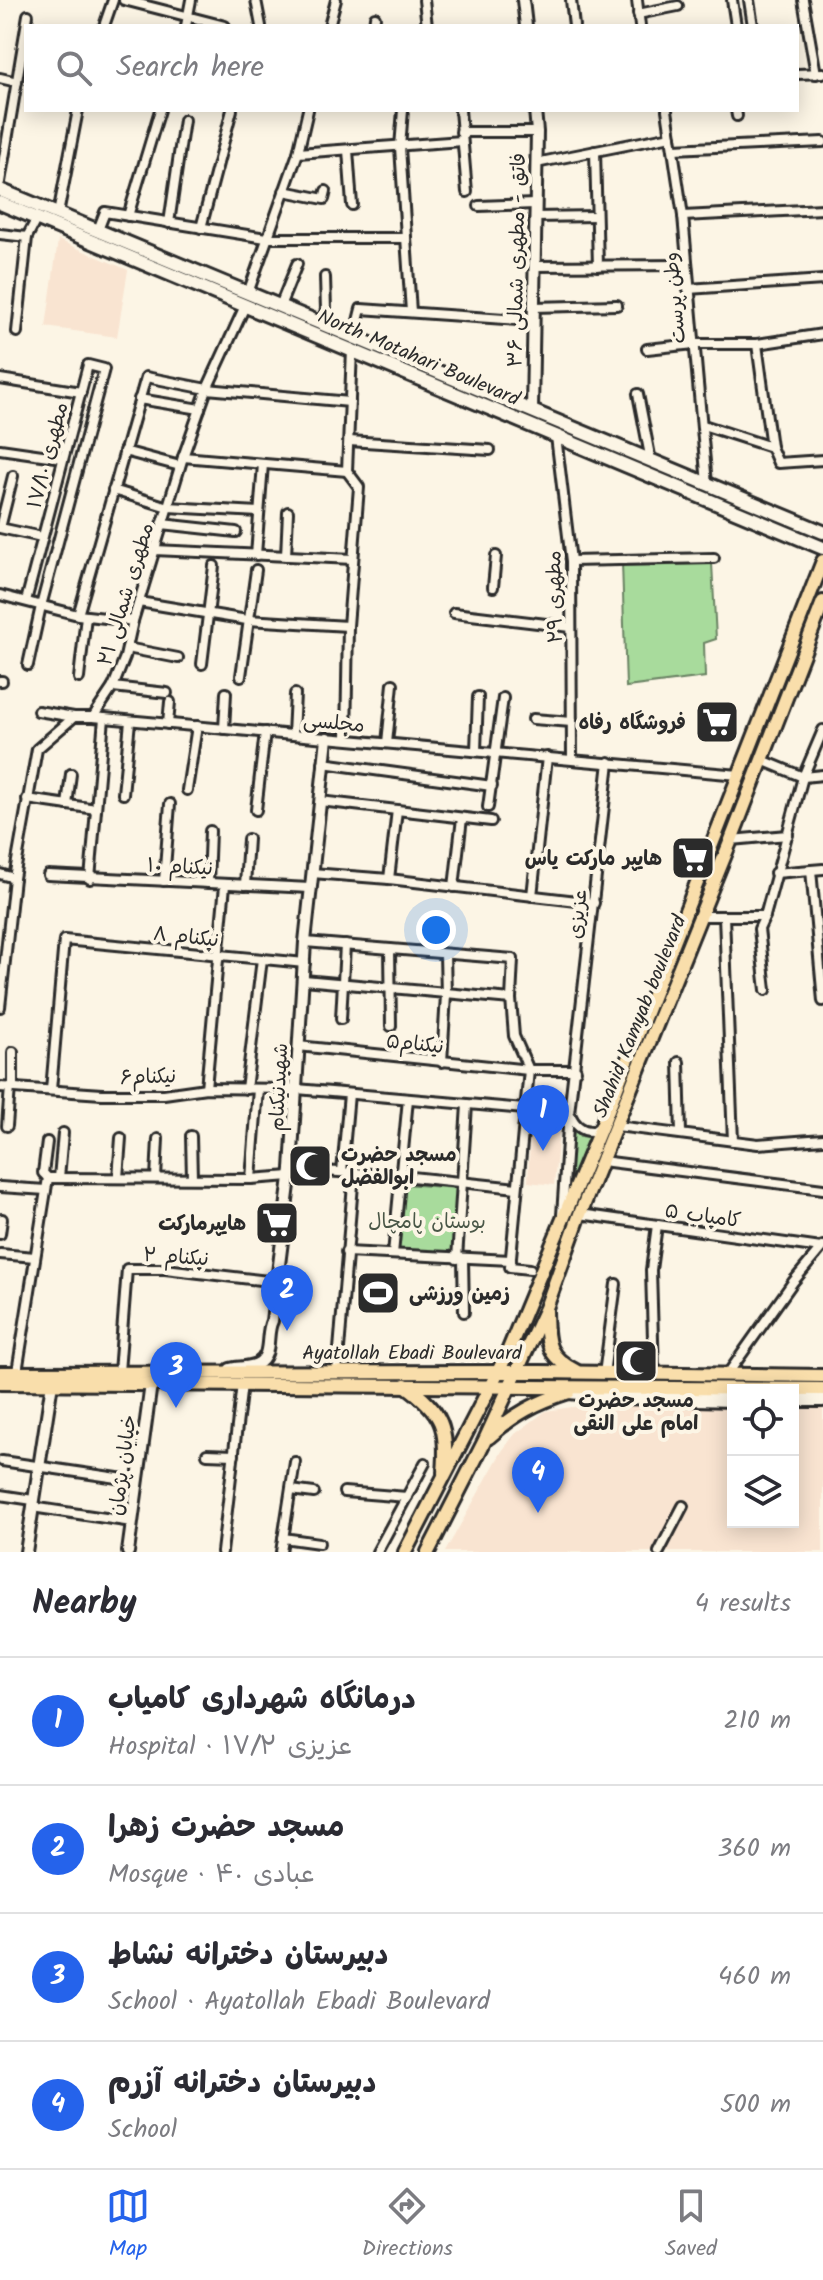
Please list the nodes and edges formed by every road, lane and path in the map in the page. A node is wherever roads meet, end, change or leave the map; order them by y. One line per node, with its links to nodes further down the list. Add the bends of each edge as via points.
1 (113, 0): 18 (street)
2 (124, 0): 16 (street)
3 (191, 0): 16 (street)
4 (256, 0): 21 (street)
5 (336, 0): 22 (street)
6 (424, 0): 23 (street)
7 (523, 0): 24 (street)
8 (571, 0): 25 (street)
9 (637, 0): 14 (street)
10 (732, 0): 27 (street)
11 (749, 0): 28 (street)
12 (803, 0): 30 (street)
13 (678, 6): 14 (street)
14 (638, 14): 26 (street)
15 (28, 15): 17 (street)
16 (189, 16): 19 (street); 20 (street)
17 (27, 24)
18 (105, 24)
19 (187, 24)
20 (218, 24)
21 (261, 24)
22 (330, 24)
23 (427, 24)
24 (526, 24)
25 (574, 24)
26 (640, 24)
27 (736, 24)
28 (753, 24)
29 (24, 39): 33 (street)
30 (819, 73): 31 (street)
31 (799, 74)
32 (0, 78): 33 (street)
33 (17, 82): 53 (street)
34 (78, 112): 63 (street)
35 (159, 112): 64 (street)
36 (231, 112): 70 (street)
37 (308, 112): 51 (street, مطهری شمالی ۲۱)
38 (403, 112): 47 (street)
39 (460, 112): 44 (street)
40 (535, 112): 43 (street, فاتق - مطهری شمالی ۳۶)
41 (667, 112): 45 (street, وطن پرست)
42 (184, 120): 69 (street)
43 (537, 132): 44 (street); 52 (street, فاتق - مطهری شمالی ۳۶)
44 (462, 136): 47 (street); 57 (street)
45 (671, 136): 48 (street, وطن پرست); 50 (street)
46 (823, 142): 48 (street)
47 (400, 147): 49 (street); 75 (street)
48 (674, 149): 66 (street, وطن پرست)
49 (348, 150): 51 (street); 60 (street)
50 (595, 151): 52 (street); 65 (street)
51 (298, 153): 55 (street, مطهری شمالی ۲۱)
52 (536, 163): 59 (street, فاتق - مطهری شمالی ۳۶)
53 (0, 182)
54 (0, 190): 63 (main road, North Motahari Boulevard)
55 (284, 191): 56 (street, via 324,199); 74 (street, مطهری شمالی ۲۱)
56 (326, 191)
57 (467, 192)
58 (0, 203): 68 (main road, North Motahari Boulevard)
59 (535, 204): 61 (street); 67 (street, فاتق - مطهری شمالی ۳۶)
60 (352, 205)
61 (479, 206)
62 (823, 209): 66 (street)
63 (58, 214): 71 (main road, North Motahari Boulevard)
64 (128, 216): 69 (street); 71 (street, via 105,212)
65 (596, 216): 67 (street); 79 (street)
66 (683, 216): 77 (street, وطن پرست)
67 (535, 217): 78 (street, فاتق - مطهری شمالی ۳۶)
68 (37, 218): 73 (street); 83 (main road, North Motahari Boulevard)
69 (169, 223): 70 (street)
70 (201, 228): 74 (street)
71 (98, 230): 83 (main road, North Motahari Boulevard)
72 (0, 234): 73 (street)
73 (27, 237): 90 (street)
74 (266, 238): 75 (street); 83 (street, مطهری شمالی ۲۱)
75 (406, 238): 87 (street)
76 (297, 264): 85 (street)
77 (686, 265): 79 (street); 82 (street, وطن پرست)
78 (534, 266): 79 (street); 86 (street, فاتق - مطهری شمالی ۳۶)
79 (598, 266)
80 (325, 277): 89 (street)
81 (823, 280): 82 (street)
82 (688, 289): 93 (street, وطن پرست)
83 (246, 299): 85 (main road, North Motahari Boulevard); 92 (main road, North Motahari Boulevard); 98 (street, مطهری شمالی ۲۱)
84 (617, 305): 86 (street)
85 (280, 306): 89 (main road, North Motahari Boulevard)
86 (533, 307): 88 (street, فاتق - مطهری شمالی ۳۶)
87 (411, 312): 88 (street); 92 (street, via 361,309)
88 (533, 321): 104 (street, فاتق - مطهری شمالی ۳۶)
89 (321, 323): 92 (main road, North Motahari Boulevard)
90 (17, 332)
91 (823, 334): 94 (street)
92 (353, 344): 97 (main road, North Motahari Boulevard); 102 (street)
93 (694, 344): 94 (street); 95 (street); 105 (street, وطن پرست)
94 (757, 344): 108 (street)
95 (647, 349)
96 (0, 379): 99 (street)
97 (439, 380): 104 (main road, North Motahari Boulevard); 106 (main road, North Motahari Boulevard)
98 (207, 389): 101 (street, via 146,377); 102 (street); 103 (street, مطهری شمالی ۲۱)
99 (81, 392): 112 (street, مطهری ۱۷/۱۰); 147 (street, مطهری ۱۷/۱۰, via 88,365 104,369)
100 (638, 394): 114 (street)
101 (139, 399): 103 (street); 111 (street)
102 (350, 402): 107 (street)
103 (200, 409): 115 (street, مطهری شمالی ۲۱)
104 (532, 411): 114 (main road, North Motahari Boulevard)
105 (703, 425): 108 (street); 121 (street, وطن پرست)
106 (556, 436): 120 (main road, North Motahari Boulevard); 138 (street, مطهری ۲۹)
107 (349, 441): 110 (street); 118 (street)
108 (771, 447): 113 (street, via 778,463)
109 (0, 449): 112 (street)
110 (490, 450)
111 (124, 451): 115 (street); 122 (street)
112 (63, 458): 130 (street, مطهری ۱۷/۱۰)
113 (823, 460)
114 (651, 461): 117 (main road, North Motahari Boulevard)
115 (182, 462): 116 (street); 123 (street, مطهری شمالی ۲۱)
116 (263, 464): 118 (street); 124 (street)
117 (673, 470): 120 (main road); 121 (main road, North Motahari Boulevard)
118 (347, 471): 137 (street, via 359,487)
119 (13, 476): 127 (street)
120 (669, 483): 131 (main road, North Motahari Boulevard)
121 (707, 484): 129 (main road, North Motahari Boulevard)
122 (113, 490): 123 (street); 150 (street)
123 (168, 507): 124 (street); 126 (street, مطهری شمالی ۲۱)
124 (259, 512): 133 (street)
125 (288, 512): 134 (street)
126 (162, 524): 128 (street); 132 (street, مطهری شمالی ۲۱)
127 (0, 528): 130 (street)
128 (236, 532)
129 (823, 532)
130 (42, 537): 144 (street, مطهری ۱۷/۱۰)
131 (823, 548)
132 (154, 550): 133 (street); 145 (street, مطهری شمالی ۲۱)
133 (256, 555): 134 (street)
134 (286, 556): 137 (street)
135 (496, 556): 142 (street)
136 (714, 558): 138 (street)
137 (353, 559): 153 (street)
138 (571, 561): 154 (street, مطهری ۲۹)
139 (823, 561): 161 (main road, Shahid Kamyab boulevard)
140 (214, 566): 148 (street)
141 (256, 570): 151 (street)
142 (493, 587)
143 (0, 595): 144 (street)
144 (26, 601): 147 (street)
145 (139, 602): 148 (street); 152 (street, مطهری شمالی ۲۱)
146 (823, 602): 163 (main road, Shahid Kamyab boulevard)
147 (41, 606): 150 (street); 158 (street)
148 (210, 613): 151 (street); 157 (street)
149 (454, 613): 154 (street)
150 (82, 615): 152 (street); 160 (street)
151 (247, 620): 153 (street); 159 (street)
152 (133, 621): 155 (street, مطهری شمالی ۲۱)
153 (348, 626): 183 (street)
154 (571, 627): 175 (street, مطهری ۲۹)
155 (127, 648): 156 (street); 164 (street, مطهری شمالی ۲۱)
156 (178, 658)
157 (202, 664)
158 (28, 665)
159 (241, 676)
160 (79, 678)
161 (776, 680): 163 (main road); 193 (main road, Shahid Kamyab boulevard)
162 (393, 684): 184 (street)
163 (790, 685): 189 (main road, Shahid Kamyab boulevard)
164 (113, 687): 171 (street, مطهری شمالی ۲۱); 176 (street, via 168,698)
165 (226, 693): 178 (street)
166 (295, 694): 181 (street)
167 (478, 697): 185 (street)
168 (503, 698): 186 (street)
169 (38, 711): 170 (street)
170 (74, 717): 171 (street); 199 (street, via 37,749)
171 (93, 717): 172 (street, مجلسی)
172 (104, 718): 174 (street, مجلسی); 204 (street)
173 (533, 719): 175 (street)
174 (130, 721): 176 (street, مجلسی); 198 (street)
175 (572, 722): 188 (street, مطهری ۲۹)
176 (168, 724): 177 (street, مجلسی)
177 (197, 726): 178 (street, مجلسی); 197 (street)
178 (224, 729): 180 (street, مجلسی)
179 (823, 730): 195 (street)
180 (265, 732): 181 (street, مجلسی); 205 (street)
181 (293, 735): 182 (street, مجلسی)
182 (327, 738): 183 (street, مجلسی); 191 (street, شهیدنیکنام)
183 (346, 739): 184 (street, مجلسی)
184 (387, 743): 185 (street, مجلسی)
185 (476, 750): 186 (street, مجلسی)
186 (497, 752): 187 (street, مجلسی); 196 (street)
187 (547, 757): 188 (street, مجلسی); 228 (street)
188 (572, 759): 190 (street, مجلسی)
189 (762, 760): 195 (street); 212 (main road, Shahid Kamyab boulevard)
190 (609, 762): 193 (street, مجلسی); 229 (street, عزیزی)
191 (323, 763): 196 (street); 200 (street, شهیدنیکنام)
192 (71, 774): 202 (street)
193 (739, 775): 269 (main road, Shahid Kamyab boulevard)
194 (823, 775): 195 (street)
195 (803, 777): 210 (street)
196 (492, 786): 203 (street)
197 (187, 790)
198 (123, 794)
199 (27, 799): 202 (street); 219 (street)
200 (320, 801): 206 (street); 215 (street, شهیدنیکنام)
201 (170, 804): 222 (street)
202 (67, 805): 204 (street)
203 (488, 807)
204 (96, 809): 220 (street)
205 (256, 810)
206 (397, 810): 207 (street); 221 (street)
207 (462, 818): 208 (street); 226 (street)
208 (491, 821)
209 (210, 831): 223 (street)
210 (788, 835): 212 (street); 216 (street)
211 (248, 839): 225 (street)
212 (731, 840): 230 (main road, Shahid Kamyab boulevard)
213 (823, 869): 214 (street)
214 (811, 870): 216 (street); 236 (street)
215 (312, 873): 221 (street); 227 (street, شهیدنیکنام)
216 (775, 873): 232 (street)
217 (0, 874): 219 (street)
218 (48, 875): 220 (street, نیکنام ۱۰)
219 (14, 878): 248 (street)
220 (90, 879): 222 (street, نیکنام ۱۰)
221 (389, 879): 226 (street)
222 (164, 881): 223 (street, نیکنام ۱۰)
223 (208, 883): 224 (street, نیکنام ۱۰)
224 (225, 885): 225 (street, نیکنام ۱۰); 238 (street)
225 (245, 885): 227 (street, نیکنام ۱۰)
226 (454, 887): 228 (street)
227 (310, 888): 233 (street, شهیدنیکنام)
228 (532, 896): 229 (street)
229 (594, 903): 256 (street, عزیزی)
230 (700, 916): 231 (street); 271 (main road, Shahid Kamyab boulevard)
231 (724, 916): 232 (street); 278 (street)
232 (765, 916): 244 (street, via 759,929)
233 (305, 942): 234 (street); 240 (street, شهیدنیکنام)
234 (345, 945): 235 (street); 242 (street)
235 (390, 949): 237 (street); 243 (street)
236 (821, 950): 247 (street)
237 (445, 954): 245 (street); 246 (street, via 513,959)
238 (217, 955): 239 (street, نیکنام ۸); 259 (street); 263 (street, نیکنام ۸, via 64,940)
239 (262, 959): 240 (street, نیکنام ۸); 260 (street)
240 (305, 963): 241 (street, شهیدنیکنام)
241 (304, 980): 242 (street); 251 (street, شهیدنیکنام)
242 (343, 985): 243 (street); 249 (street)
243 (390, 988): 245 (street); 250 (street)
244 (766, 990)
245 (446, 995): 246 (street); 253 (street)
246 (511, 999): 255 (street, via 514,1036)
247 (823, 1001)
248 (0, 1007)
249 (341, 1019)
250 (391, 1026)
251 (298, 1046): 253 (street, نیکنام۵); 262 (street, شهیدنیکنام)
252 (13, 1052): 258 (street)
253 (442, 1062): 255 (street, نیکنام۵)
254 (679, 1062): 273 (street)
255 (529, 1070): 256 (street, نیکنام۵); 267 (street)
256 (576, 1070): 268 (street, عزیزی)
257 (0, 1087): 258 (street, نیکنام۶)
258 (12, 1088): 263 (street, نیکنام۶); 270 (street)
259 (206, 1088): 260 (street, نیکنام۶); 263 (street, نیکنام۶, via 164,1094)
260 (246, 1089): 261 (street, نیکنام۶)
261 (258, 1089): 262 (street, نیکنام۶); 290 (street)
262 (297, 1089): 264 (street, نیکنام۶); 281 (street, شهیدنیکنام)
263 (51, 1090)
264 (349, 1094): 265 (street, نیکنام۶); 282 (street)
265 (408, 1099): 266 (street, نیکنام۶); 284 (street)
266 (467, 1105): 267 (street, نیکنام۶); 291 (street)
267 (526, 1110): 268 (street, نیکنام۶); 293 (street)
268 (569, 1113): 269 (street, via 584,1129 594,1131); 298 (street, عزیزی)
269 (602, 1125): 298 (main road, Shahid Kamyab boulevard)
270 (7, 1126)
271 (617, 1126): 273 (street); 280 (main road, Shahid Kamyab boulevard)
272 (63, 1133): 286 (street)
273 (681, 1133): 278 (street)
274 (191, 1136): 289 (street)
275 (121, 1138): 287 (street)
276 (158, 1139): 288 (street)
277 (823, 1139): 278 (street)
278 (733, 1141)
279 (47, 1142): 285 (street, via 43,1173)
280 (602, 1161): 294 (street); 296 (main road, Shahid Kamyab boulevard)
281 (290, 1172): 282 (street); 290 (street); 309 (street, شهیدنیکنام)
282 (342, 1172): 283 (street)
283 (354, 1173): 284 (street); 302 (street)
284 (402, 1176): 291 (street); 304 (street)
285 (48, 1178): 286 (street); 295 (street)
286 (59, 1178): 287 (street)
287 (118, 1178): 288 (street)
288 (156, 1178): 289 (street)
289 (192, 1178): 290 (street)
290 (251, 1179)
291 (461, 1182): 293 (street); 306 (street)
292 (0, 1187): 295 (street)
293 (517, 1188): 307 (street)
294 (823, 1189)
295 (46, 1190): 305 (street)
296 (580, 1214): 299 (street, کامیاب ۵); 311 (main road, Shahid Kamyab boulevard)
297 (2, 1219): 300 (street)
298 (561, 1225): 326 (main road, Shahid Kamyab boulevard)
299 (657, 1225): 301 (street, کامیاب ۵); 322 (street, via 651,1270)
300 (0, 1234)
301 (822, 1246): 323 (street)
302 (346, 1252): 304 (street); 318 (street)
303 (0, 1254): 305 (street)
304 (393, 1254): 306 (street)
305 (35, 1257): 314 (street)
306 (460, 1259): 307 (street); 312 (street)
307 (511, 1260): 308 (street, via 510,1267)
308 (530, 1269)
309 (277, 1282): 313 (street, شهیدنیکنام); 315 (street, نیکنام ۲, via 127,1269)
310 (616, 1284): 321 (street)
311 (546, 1308): 319 (main road, Shahid Kamyab boulevard); 320 (main road, via 552,1353)
312 (464, 1312)
313 (272, 1321): 316 (street, via 260,1362); 325 (street)
314 (17, 1372): 315 (main road, Ayatollah Ebadi Boulevard); 317 (main road, Ayatollah Ebadi Boulevard)
315 (119, 1372): 316 (main road, Ayatollah Ebadi Boulevard)
316 (221, 1372): 325 (main road, Ayatollah Ebadi Boulevard)
317 (0, 1373)
318 (337, 1373): 325 (main road, Ayatollah Ebadi Boulevard); 326 (main road, Ayatollah Ebadi Boulevard)
319 (516, 1373): 320 (main road, Ayatollah Ebadi Boulevard); 326 (main road, Ayatollah Ebadi Boulevard); 332 (main road, Shahid Kamyab boulevard)
320 (583, 1374): 321 (main road, Ayatollah Ebadi Boulevard)
321 (604, 1374): 322 (main road, Ayatollah Ebadi Boulevard)
322 (654, 1374): 323 (main road, Ayatollah Ebadi Boulevard)
323 (727, 1375): 324 (main road, Ayatollah Ebadi Boulevard)
324 (823, 1376)
325 (269, 1378): 330 (main road, Ayatollah Ebadi Boulevard); 331 (main road, Ayatollah Ebadi Boulevard)
326 (494, 1380): 331 (main road, Ayatollah Ebadi Boulevard); 332 (main road, Ayatollah Ebadi Boulevard); 347 (main road)
327 (0, 1383): 328 (main road, Ayatollah Ebadi Boulevard)
328 (52, 1383): 329 (main road, Ayatollah Ebadi Boulevard); 345 (street)
329 (151, 1384): 330 (main road, Ayatollah Ebadi Boulevard); 346 (street, خیابان پژمان)
330 (242, 1384): 341 (street)
331 (405, 1385): 347 (main road, via 436,1411 444,1428)
332 (510, 1386): 333 (main road, Ayatollah Ebadi Boulevard); 335 (main road, Ayatollah Ebadi Boulevard); 339 (main road, Shahid Kamyab boulevard)
333 (599, 1388): 334 (main road, Ayatollah Ebadi Boulevard); 335 (main road)
334 (823, 1389)
335 (568, 1392): 336 (main road, Ayatollah Ebadi Boulevard); 339 (main road, via 510,1417)
336 (727, 1400)
337 (799, 1400): 338 (main road)
338 (823, 1400)
339 (484, 1442): 364 (main road)
340 (207, 1454): 341 (street)
341 (234, 1455): 360 (street)
342 (2, 1461): 345 (street)
343 (295, 1462): 348 (street)
344 (425, 1463): 352 (street)
345 (39, 1466): 346 (street); 353 (street)
346 (138, 1481): 355 (street, خیابان پژمان)
347 (443, 1481): 363 (main road)
348 (291, 1490): 350 (street); 356 (street)
349 (344, 1492): 352 (street)
350 (314, 1493)
351 (0, 1495): 353 (street)
352 (407, 1497): 362 (street)
353 (33, 1503): 355 (street); 358 (street)
354 (683, 1506): 365 (street)
355 (132, 1522): 359 (street, خیابان پژمان)
356 (283, 1538): 357 (street); 361 (street)
357 (319, 1543)
358 (26, 1552)
359 (128, 1552)
360 (222, 1552)
361 (281, 1552)
362 (377, 1552)
363 (405, 1552)
364 (428, 1552)
365 (659, 1552)

